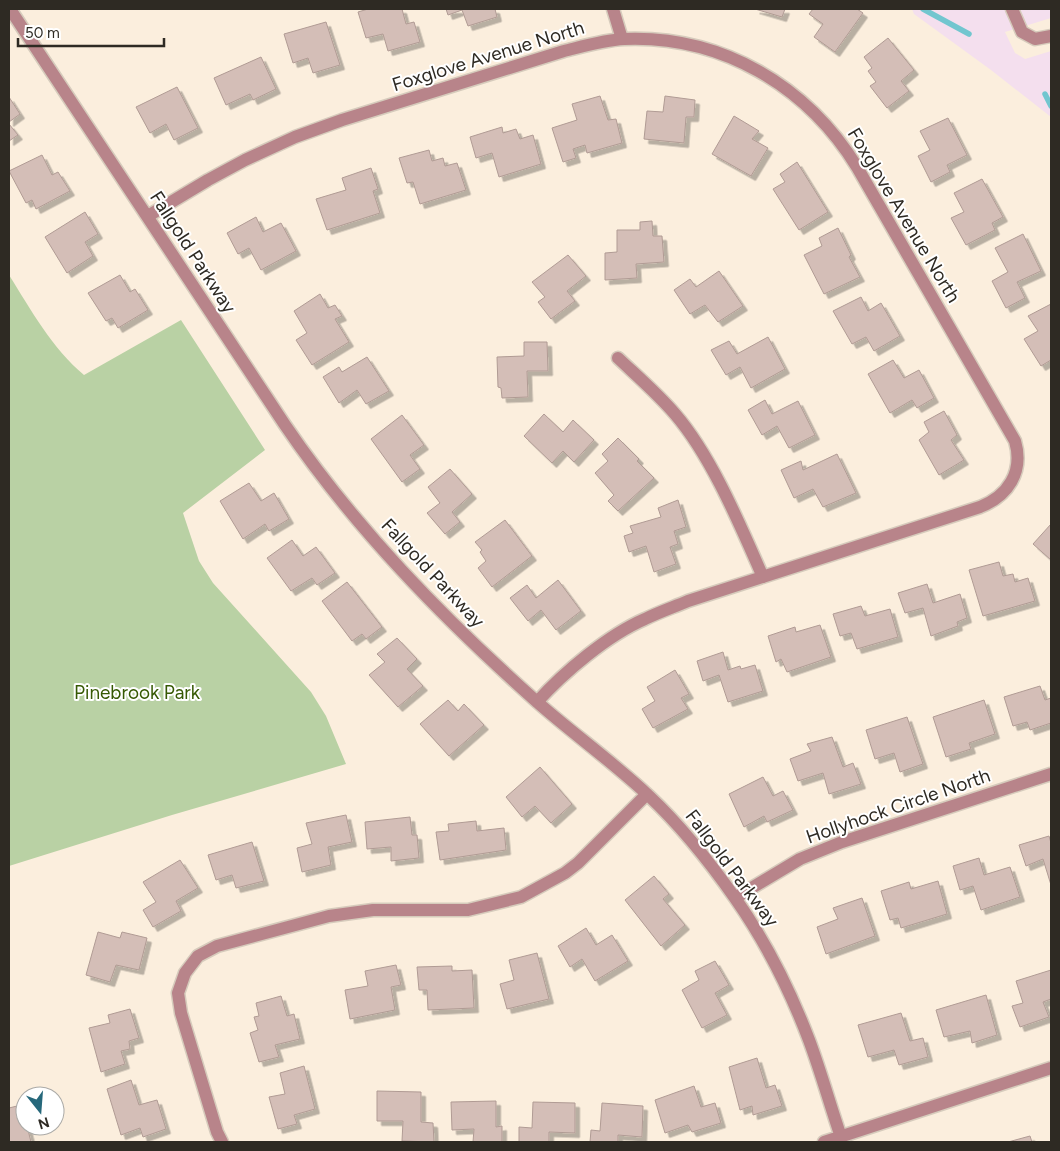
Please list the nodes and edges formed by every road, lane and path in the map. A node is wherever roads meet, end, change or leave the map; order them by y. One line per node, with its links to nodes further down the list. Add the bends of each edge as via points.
1 (10, 9): 6 (street, Fallgold Parkway)
2 (613, 9): 5 (street)
3 (1012, 9): 4 (street, via 1022,32 1035,39)
4 (1051, 36)
5 (622, 39): 6 (street, Foxglove Avenue North, via 564,51 296,137 238,164); 8 (street, Foxglove Avenue North, via 677,43 737,59 777,82 812,110 854,161 1015,441 1018,464 1013,478 993,502)
6 (148, 216): 9 (street, Fallgold Parkway, via 306,457 417,588)
7 (618, 358): 8 (street, via 675,413 690,433 726,496)
8 (763, 577): 9 (street, Foxglove Avenue North, via 644,619 597,649)
9 (538, 702): 11 (street, Fallgold Parkway)
10 (1051, 774): 12 (street, Hollyhock Circle North, via 842,842 800,859)
11 (647, 794): 12 (street, Fallgold Parkway, via 698,849); 15 (street, via 565,874 521,897 468,910 373,910 329,916 217,946 198,956 185,973 178,993)
12 (735, 898): 14 (street, Fallgold Parkway, via 789,990)
13 (1051, 1068): 14 (street)
14 (843, 1140): 16 (street)
15 (222, 1142)
16 (824, 1142)

